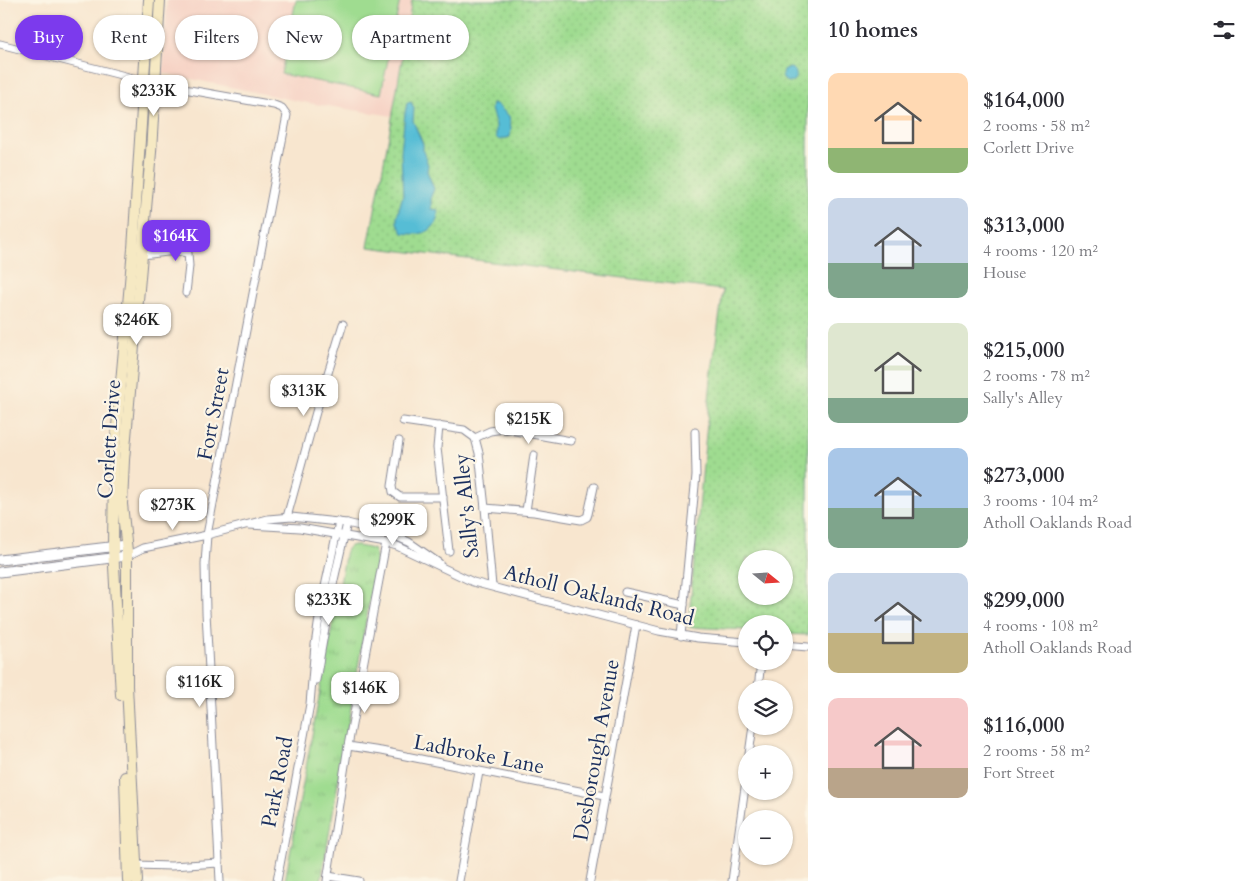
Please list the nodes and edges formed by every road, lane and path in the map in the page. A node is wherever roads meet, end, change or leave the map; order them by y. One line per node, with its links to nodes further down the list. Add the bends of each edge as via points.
1 (149, 0): 4 (main road, Corlett Drive)
2 (160, 0): 5 (main road, Corlett Drive)
3 (0, 44): 4 (street)
4 (144, 80): 5 (street); 31 (main road, Corlett Drive, via 114,460)
5 (156, 84): 6 (main road, Corlett Drive); 24 (street, Fort Street, via 282,108 287,115)
6 (142, 254): 7 (street, via 176,251 188,254 190,266); 28 (main road, Corlett Drive, via 124,460 122,504)
7 (186, 293)
8 (343, 324): 20 (street)
9 (404, 421): 10 (street, Sally's Alley)
10 (439, 426): 12 (street, Sally's Alley, via 464,430); 17 (street, via 437,448)
11 (695, 432): 40 (street, via 696,475)
12 (475, 438): 14 (street, via 504,429); 18 (street, Sally's Alley)
13 (399, 441): 17 (street, via 393,492 400,497)
14 (571, 441)
15 (534, 455): 19 (street)
16 (594, 487): 19 (street, via 584,519)
17 (443, 497): 30 (street)
18 (485, 508): 19 (street); 38 (street, Sally's Alley)
19 (526, 511)
20 (288, 516): 21 (street, Atholl Oaklands Road); 23 (street, Atholl Oaklands Road)
21 (339, 522): 22 (street, Atholl Oaklands Road); 25 (street, Park Road)
22 (347, 523): 26 (street, Park Road); 36 (street, Atholl Oaklands Road, via 400,537)
23 (249, 525): 24 (street, Atholl Oaklands Road); 25 (street, Atholl Oaklands Road, via 300,528)
24 (207, 535): 29 (street, Atholl Oaklands Road); 51 (street, Fort Street, via 206,612)
25 (337, 535): 26 (street, Atholl Oaklands Road); 46 (street, Park Road, via 320,611)
26 (345, 536): 27 (street, Atholl Oaklands Road); 46 (street, Park Road)
27 (386, 543): 36 (street, Atholl Oaklands Road); 47 (street)
28 (126, 545): 29 (street, Atholl Oaklands Road); 31 (street, Atholl Oaklands Road); 32 (main road, Corlett Drive)
29 (143, 548): 32 (street, Atholl Oaklands Road)
30 (449, 551)
31 (113, 552): 32 (street, Atholl Oaklands Road); 33 (street, Atholl Oaklands Road); 35 (street, Atholl Oaklands Road); 54 (main road, Corlett Drive)
32 (127, 556): 52 (main road, Corlett Drive, via 127,686)
33 (11, 559): 34 (street, Atholl Oaklands Road); 35 (street)
34 (0, 560)
35 (32, 569): 37 (street, Atholl Oaklands Road)
36 (447, 570): 38 (street, Atholl Oaklands Road)
37 (0, 572)
38 (492, 586): 41 (street, Atholl Oaklands Road)
39 (625, 592): 40 (street)
40 (684, 605): 42 (street)
41 (636, 625): 42 (street, Atholl Oaklands Road); 49 (street, Desborough Avenue)
42 (681, 636): 43 (street, Atholl Oaklands Road)
43 (738, 641)
44 (793, 646): 45 (street)
45 (808, 647)
46 (310, 704): 57 (street, Park Road)
47 (348, 746): 48 (street, Ladbroke Lane); 53 (street)
48 (479, 772): 49 (street, Ladbroke Lane); 59 (street)
49 (604, 796): 60 (street, Desborough Avenue)
50 (743, 800): 61 (street)
51 (219, 863): 52 (street); 56 (street, Fort Street)
52 (136, 865): 55 (main road, Corlett Drive)
53 (327, 878): 58 (street)
54 (128, 881)
55 (136, 881)
56 (220, 881)
57 (277, 881)
58 (359, 881)
59 (459, 881)
60 (590, 881)
61 (732, 881)

